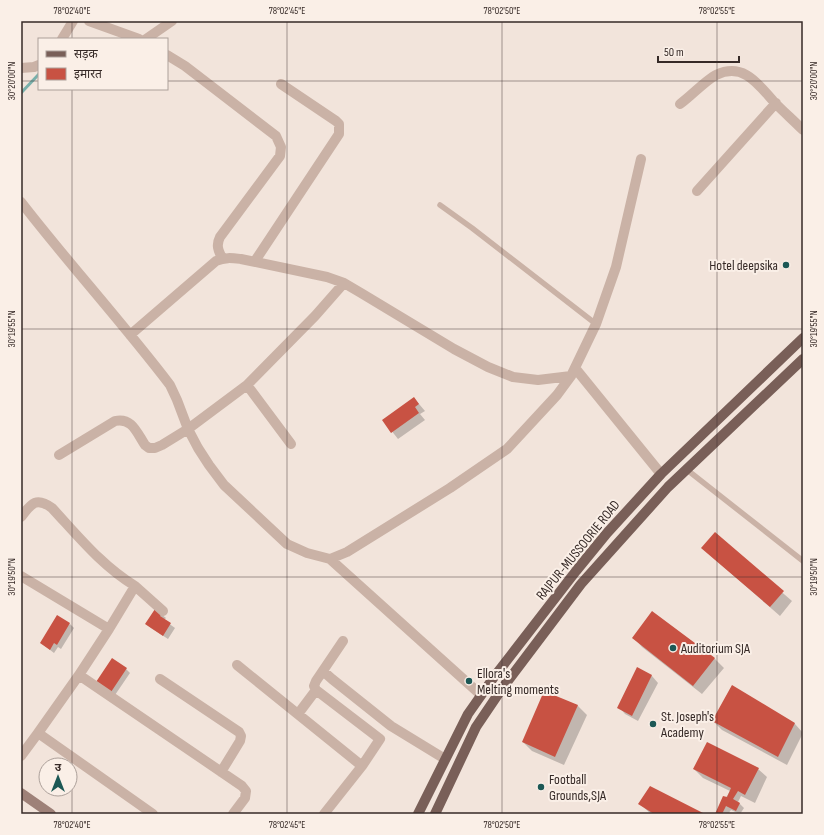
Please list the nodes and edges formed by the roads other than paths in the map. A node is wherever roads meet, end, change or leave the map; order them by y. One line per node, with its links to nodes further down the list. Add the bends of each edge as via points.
1 (73, 21): 4 (street)
2 (89, 21): 5 (street)
3 (172, 21): 6 (street)
4 (63, 38)
5 (136, 38)
6 (147, 38)
7 (168, 56): 18 (street, via 276,136 281,147 280,156 220,237 218,249)
8 (38, 65): 9 (street)
9 (21, 68)
10 (281, 84): 19 (street, via 336,121 340,129)
11 (776, 103): 12 (street, via 746,74 727,71 716,75); 13 (street); 15 (street)
12 (680, 104)
13 (803, 130)
14 (641, 159): 21 (street, via 616,267)
15 (697, 191)
16 (21, 202): 22 (street)
17 (440, 205): 21 (lane)
18 (222, 258): 19 (street); 22 (street)
19 (255, 262): 20 (street, via 327,277)
20 (344, 284): 25 (street, via 488,367 513,376 538,380); 26 (street)
21 (596, 324): 25 (street)
22 (130, 335): 27 (street, via 170,385)
23 (803, 338): 31 (main road, RAJPUR-MUSSOORIE ROAD)
24 (803, 359): 30 (main road, RAJPUR-MUSSOORIE ROAD)
25 (573, 372): 31 (street); 33 (street, via 552,400 507,449 347,552)
26 (247, 385): 27 (street); 28 (street)
27 (188, 429): 29 (street, via 162,445 149,448 128,422 114,421); 33 (street, via 209,466 224,485 287,544 307,553)
28 (291, 444)
29 (59, 455)
30 (686, 469): 34 (lane); 60 (main road, RAJPUR-MUSSOORIE ROAD, via 581,584 501,690 476,727)
31 (661, 474): 45 (main road, RAJPUR-MUSSOORIE ROAD, via 576,571)
32 (21, 517): 36 (street, via 33,503 46,503 100,559)
33 (330, 558): 45 (street)
34 (803, 560)
35 (21, 576): 38 (street)
36 (134, 586): 37 (street); 38 (street)
37 (163, 611)
38 (109, 628): 42 (street)
39 (343, 641): 41 (street)
40 (237, 665): 46 (street)
41 (323, 671): 44 (street, via 314,686); 47 (street)
42 (79, 675): 48 (street); 53 (street)
43 (160, 679): 53 (street, via 239,732 240,740)
44 (316, 690): 46 (street); 49 (street)
45 (482, 695): 51 (main road, RAJPUR-MUSSOORIE ROAD, via 468,714)
46 (298, 714): 52 (street)
47 (391, 726): 49 (street); 51 (street)
48 (38, 733): 50 (street); 56 (street)
49 (380, 739): 52 (street)
50 (21, 756)
51 (445, 760): 59 (main road, RAJPUR-MUSSOORIE ROAD)
52 (362, 766): 58 (street)
53 (222, 772): 57 (street, via 246,791 245,798)
54 (21, 793): 55 (street)
55 (49, 813)
56 (153, 814)
57 (233, 814)
58 (324, 814)
59 (418, 814)
60 (435, 814)

